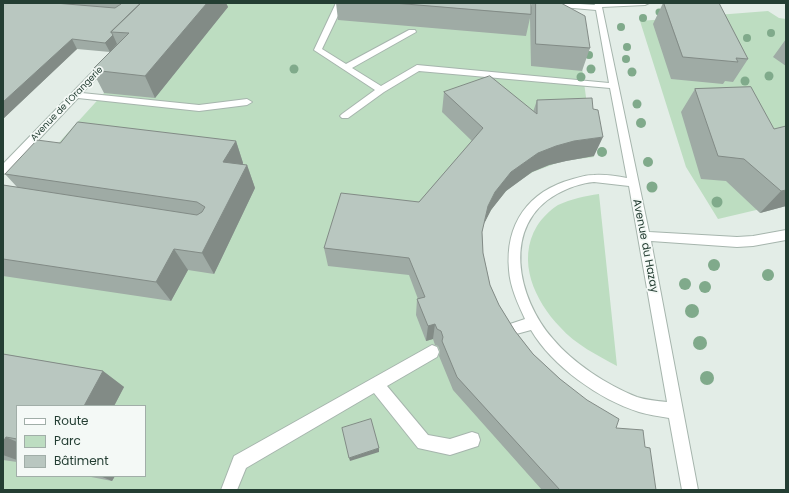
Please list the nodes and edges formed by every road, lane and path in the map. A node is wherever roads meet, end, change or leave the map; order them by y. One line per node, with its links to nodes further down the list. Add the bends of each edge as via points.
1 (340, 3): 7 (street, via 318,50)
2 (539, 3): 4 (street)
3 (645, 3): 4 (street)
4 (598, 5): 8 (street, Avenue du Hazay)
5 (412, 32): 7 (street)
6 (113, 56): 10 (street, Avenue de l'Orangerie)
7 (345, 68): 9 (street)
8 (614, 86): 9 (street, via 417,68); 14 (street, Avenue du Hazay)
9 (381, 90): 12 (street)
10 (76, 95): 11 (street, via 199,108); 13 (street, Avenue de l'Orangerie)
11 (247, 102)
12 (345, 116)
13 (3, 170)
14 (634, 183): 16 (street, Avenue du Hazay); 17 (street, via 589,179 574,183 554,190 538,200 527,213 518,227 513,264 522,298)
15 (786, 235): 16 (street, via 737,242)
16 (644, 236): 21 (street, Avenue du Hazay)
17 (534, 323): 18 (street); 21 (street, via 550,346 594,382 635,403)
18 (509, 330)
19 (432, 352): 20 (street)
20 (376, 384): 22 (street, via 424,442 450,447); 23 (street, via 240,462)
21 (675, 411): 24 (street, Avenue du Hazay)
22 (472, 440)
23 (229, 490)
24 (690, 490)

